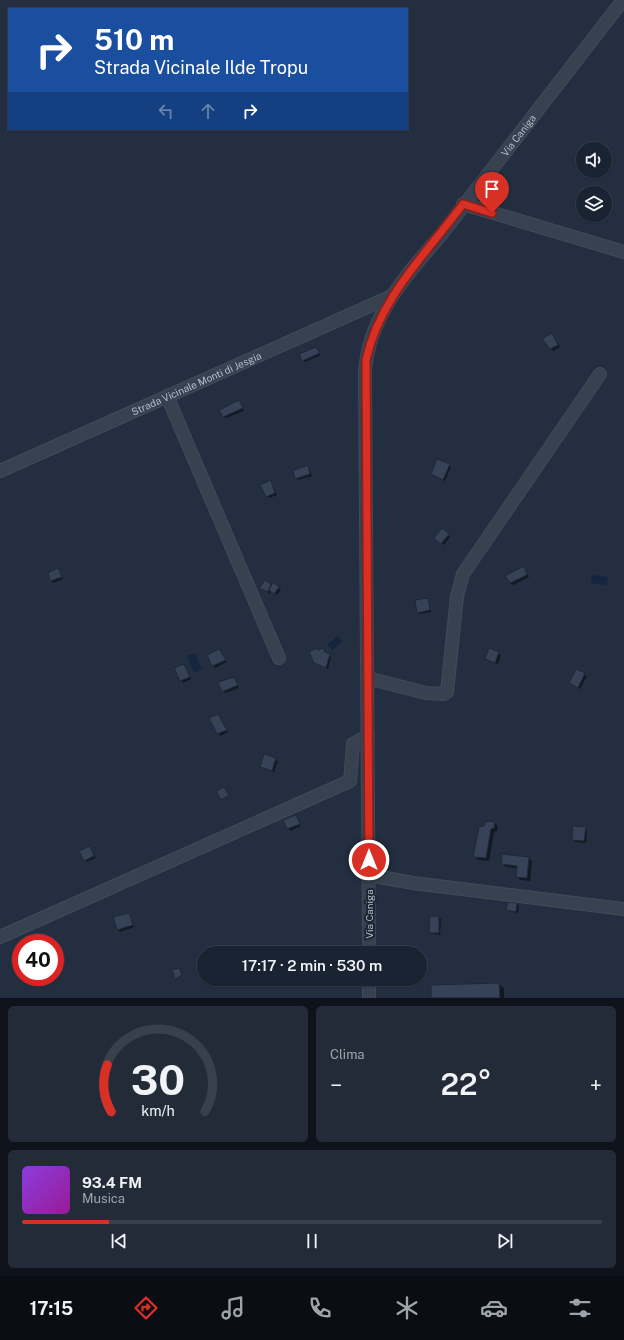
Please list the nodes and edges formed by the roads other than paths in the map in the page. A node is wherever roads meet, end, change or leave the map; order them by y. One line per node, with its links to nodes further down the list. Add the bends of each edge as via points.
1 (623, 0): 2 (street, Via Caniga)
2 (463, 204): 3 (street); 4 (street, Via Caniga)
3 (624, 252)
4 (392, 296): 6 (street, Strada Vicinale Monti di Jesgia); 9 (street, Via Caniga, via 375,328 366,360)
5 (600, 374): 9 (street, via 462,574 457,596 447,692 426,693)
6 (167, 396): 7 (street, Strada Vicinale Monti di Jesgia); 8 (street)
7 (0, 471)
8 (278, 658)
9 (367, 678): 10 (street, Via Caniga)
10 (368, 736): 11 (street, Via Caniga); 13 (street, via 353,744 350,781)
11 (369, 875): 12 (street, via 413,883); 14 (street, Via Caniga)
12 (624, 909)
13 (0, 937)
14 (369, 946)
15 (369, 986): 16 (street)
16 (369, 998)

